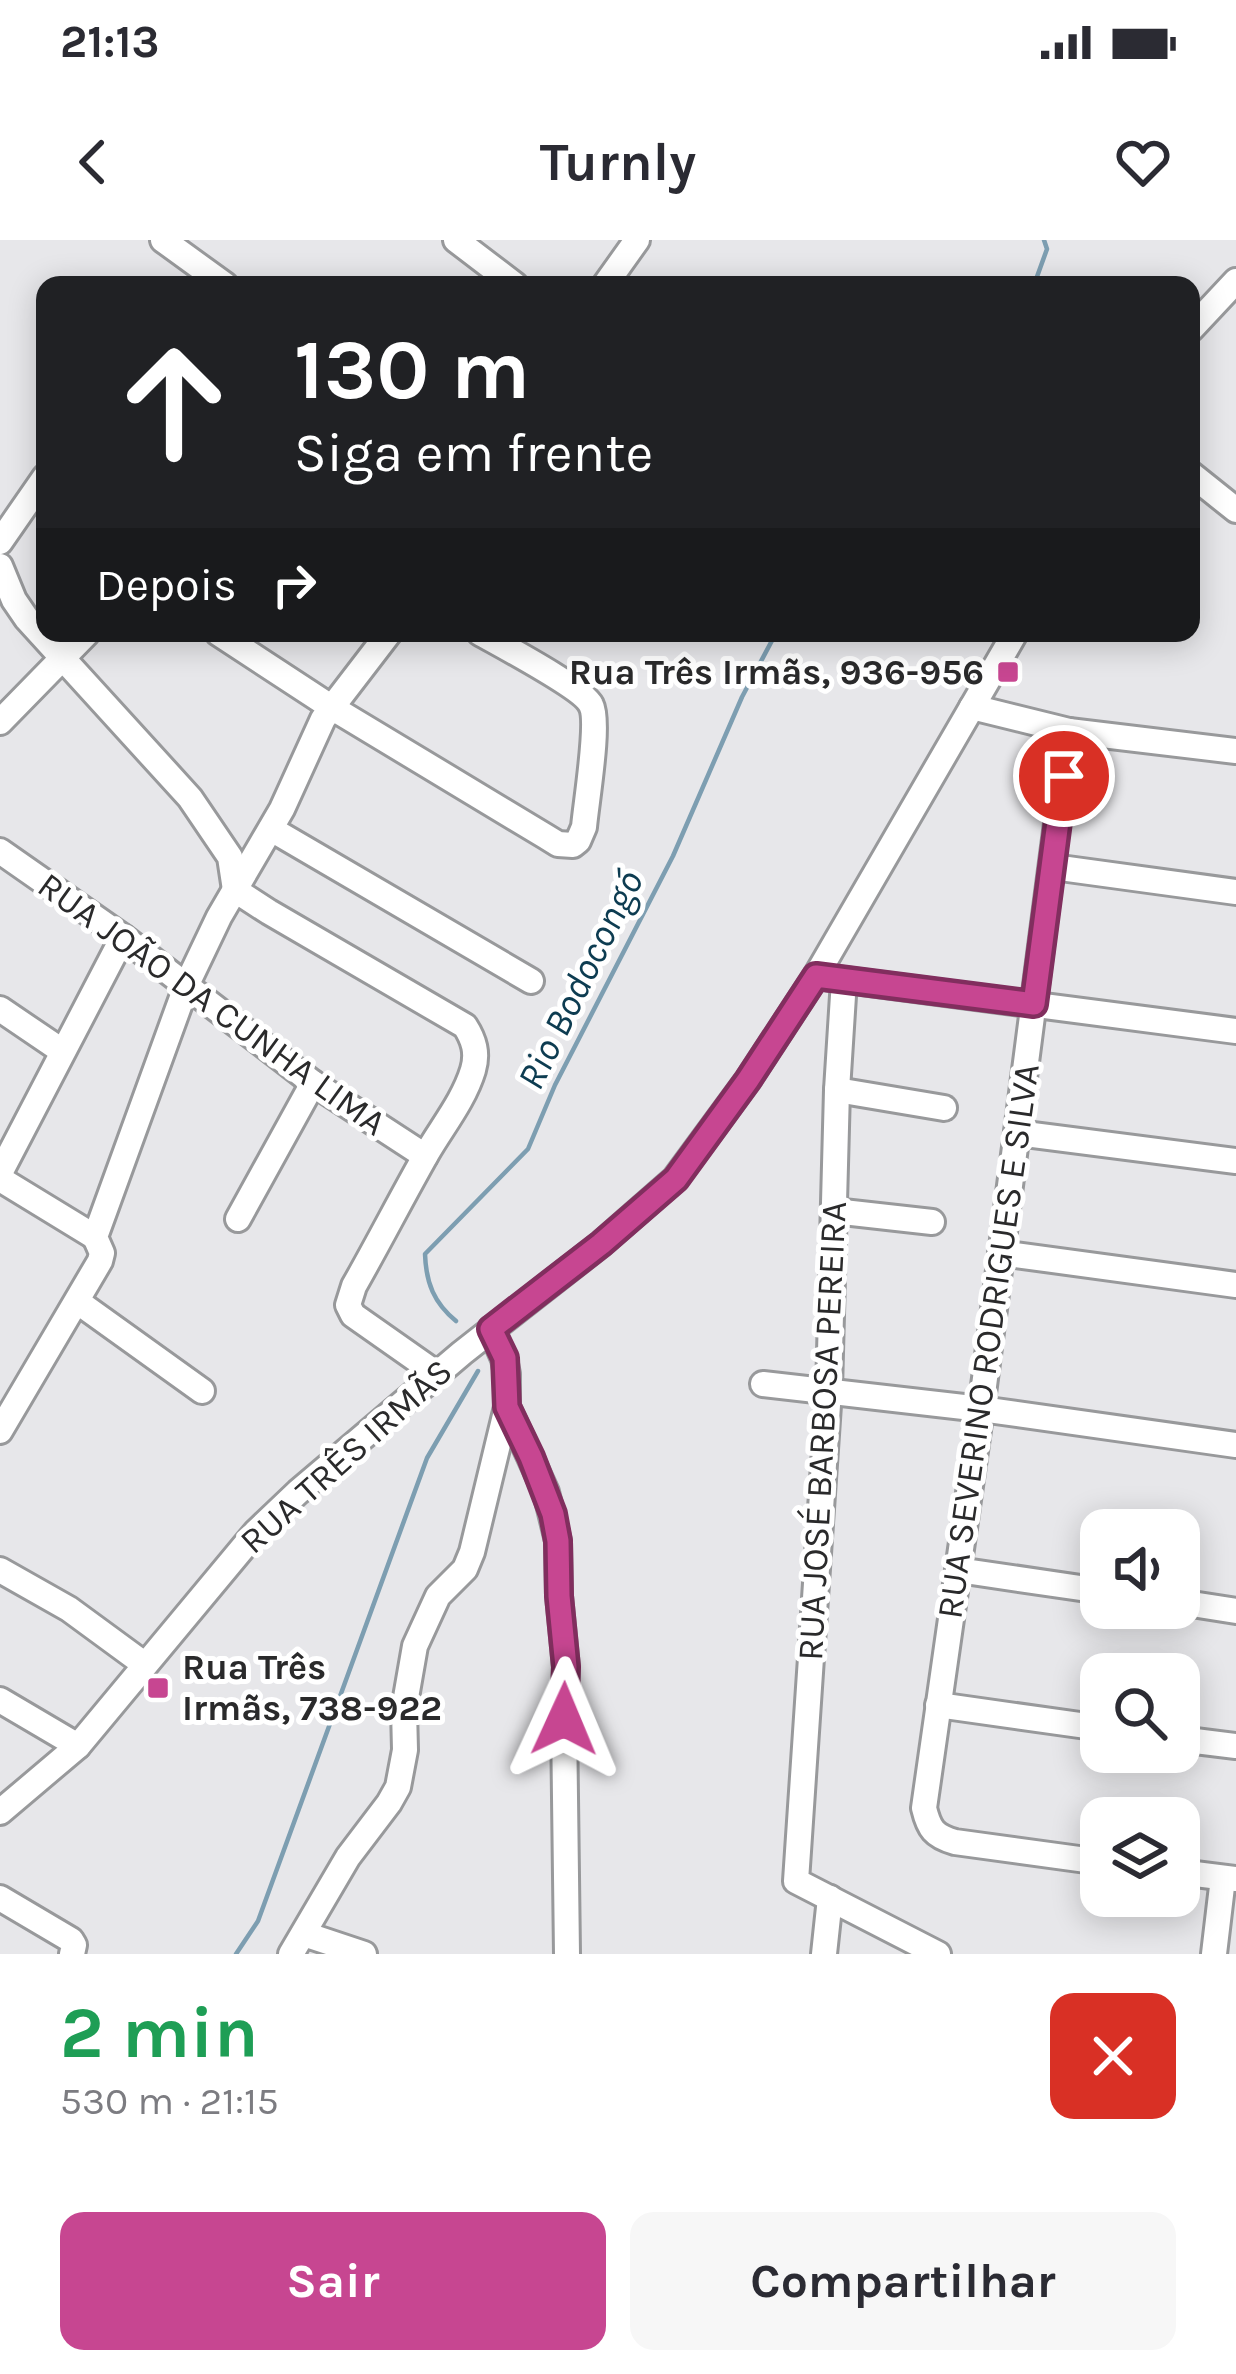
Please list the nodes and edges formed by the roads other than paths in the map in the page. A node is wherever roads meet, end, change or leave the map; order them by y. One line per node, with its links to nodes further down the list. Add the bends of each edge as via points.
1 (163, 240): 5 (street)
2 (456, 240): 4 (street)
3 (637, 240): 9 (street)
4 (488, 249): 8 (street)
5 (193, 262): 6 (street); 7 (street)
6 (183, 276)
7 (212, 276)
8 (508, 276)
9 (611, 276)
10 (1236, 281): 11 (street)
11 (1200, 319)
12 (1200, 481): 14 (street)
13 (36, 490): 15 (street)
14 (1236, 510)
15 (0, 542)
16 (0, 566): 17 (street)
17 (36, 629)
18 (48, 642): 24 (street)
19 (78, 642): 24 (street)
20 (232, 642): 25 (street)
21 (382, 642): 25 (street)
22 (495, 642): 25 (street, via 591,704 584,827 573,845 558,844)
23 (1010, 642): 26 (street, RUA TRÊS IRMÃS)
24 (63, 658): 27 (street); 33 (street, via 213,829 230,857)
25 (331, 707): 30 (street)
26 (972, 707): 28 (street); 36 (street, RUA TRÊS IRMÃS)
27 (0, 722)
28 (1069, 731): 29 (street); 32 (street, RUA SEVERINO RODRIGUES E SILVA)
29 (1236, 752)
30 (271, 829): 33 (street); 38 (street)
31 (0, 851): 35 (street, RUA JOÃO DA CUNHA LIMA)
32 (1053, 867): 34 (street); 40 (street, RUA SEVERINO RODRIGUES E SILVA)
33 (235, 890): 39 (street); 48 (street, via 465,1025 473,1070)
34 (1236, 892)
35 (123, 937): 39 (street, RUA JOÃO DA CUNHA LIMA); 43 (street)
36 (816, 976): 37 (street); 58 (street, RUA TRÊS IRMÃS, via 676,1179)
37 (844, 980): 40 (street); 45 (street, RUA JOSÉ BARBOSA PEREIRA)
38 (531, 981)
39 (187, 984): 44 (street, RUA JOÃO DA CUNHA LIMA); 54 (street)
40 (1034, 1004): 42 (street); 47 (street, RUA SEVERINO RODRIGUES E SILVA)
41 (0, 1009): 43 (street)
42 (1236, 1031)
43 (62, 1051): 50 (street)
44 (313, 1083): 48 (street, RUA JOÃO DA CUNHA LIMA); 52 (street)
45 (837, 1090): 46 (street); 51 (street, RUA JOSÉ BARBOSA PEREIRA)
46 (944, 1108)
47 (1017, 1133): 49 (street); 55 (street, RUA SEVERINO RODRIGUES E SILVA)
48 (425, 1156): 59 (street, via 348,1305)
49 (1236, 1161)
50 (0, 1176): 54 (street)
51 (834, 1211): 53 (street); 61 (street, RUA JOSÉ BARBOSA PEREIRA)
52 (238, 1219)
53 (932, 1222)
54 (95, 1238): 57 (street, via 100,1261)
55 (1001, 1253): 56 (street); 64 (street, RUA SEVERINO RODRIGUES E SILVA)
56 (1236, 1285)
57 (78, 1302): 62 (street); 65 (street)
58 (489, 1331): 59 (street, RUA TRÊS IRMÃS); 63 (street, via 505,1358)
59 (437, 1374): 72 (street, RUA TRÊS IRMÃS, via 256,1532)
60 (763, 1384): 61 (street)
61 (829, 1390): 64 (street); 84 (street, RUA JOSÉ BARBOSA PEREIRA, via 796,1881)
62 (202, 1391)
63 (507, 1407): 85 (street, via 472,1552 438,1596 415,1646 398,1787); 88 (street, via 546,1492 558,1541)
64 (981, 1409): 66 (street); 68 (street, RUA SEVERINO RODRIGUES E SILVA)
65 (0, 1431)
66 (1236, 1445)
67 (0, 1570): 72 (street)
68 (958, 1570): 69 (street); 74 (street, RUA SEVERINO RODRIGUES E SILVA)
69 (1080, 1588)
70 (1200, 1605): 71 (street)
71 (1236, 1611)
72 (144, 1664): 77 (street, RUA TRÊS IRMÃS)
73 (0, 1700): 77 (street)
74 (938, 1706): 75 (street); 80 (street, RUA SEVERINO RODRIGUES E SILVA, via 924,1808 933,1833)
75 (1080, 1725)
76 (1200, 1741): 78 (street)
77 (78, 1746): 79 (street, RUA TRÊS IRMÃS)
78 (1236, 1746)
79 (0, 1812)
80 (1080, 1859)
81 (1200, 1875): 82 (street)
82 (1230, 1879): 91 (street)
83 (0, 1898): 86 (street, via 71,1940)
84 (830, 1898): 89 (street); 90 (street)
85 (297, 1944): 87 (street)
86 (72, 1954)
87 (364, 1954)
88 (567, 1954)
89 (824, 1954)
90 (938, 1954)
91 (1214, 1954)

